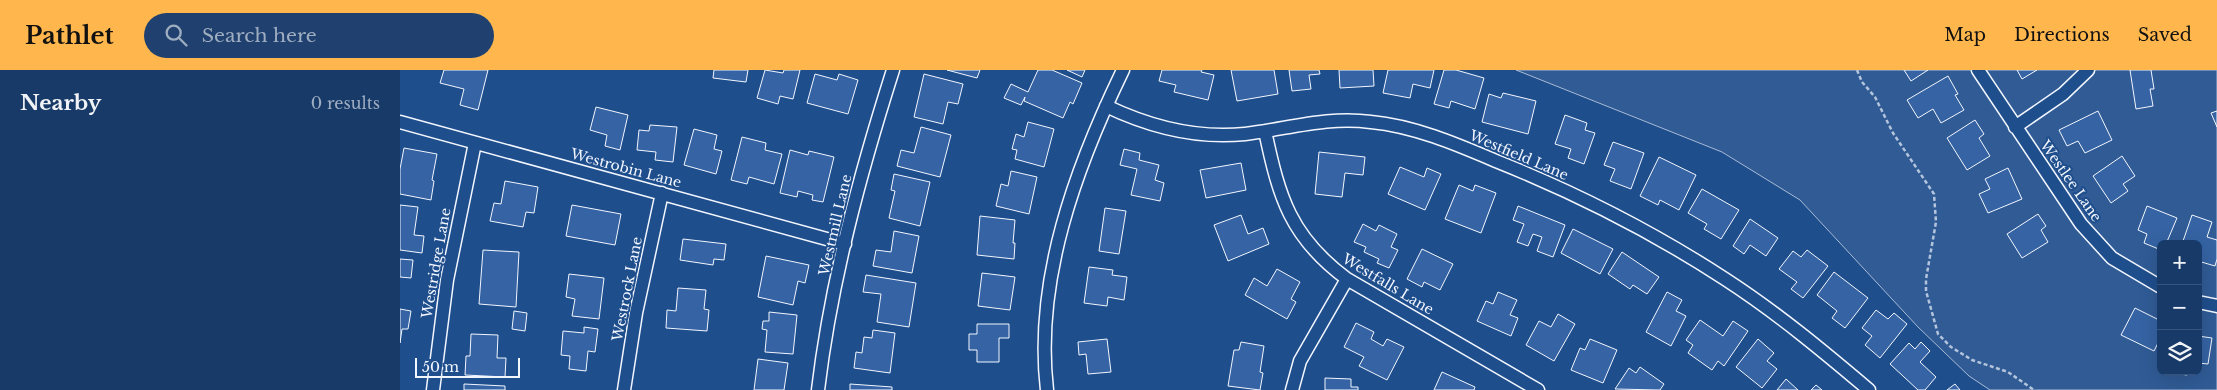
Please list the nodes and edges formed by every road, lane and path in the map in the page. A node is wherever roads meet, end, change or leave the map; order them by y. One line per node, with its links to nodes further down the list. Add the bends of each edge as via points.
1 (893, 70): 12 (street, Westmill Lane)
2 (1123, 70): 6 (street)
3 (1857, 70): 24 (path, via 1893,134 1934,194 1936,222 1926,291 1938,334 1952,348 1972,360 2008,372)
4 (1978, 70): 8 (street, Westlee Lane)
5 (2088, 70): 8 (street, via 2063,94)
6 (1106, 106): 9 (street, Westfield Lane, via 1149,124 1177,131 1223,135); 20 (street, via 1081,170 1049,285 1044,337)
7 (400, 122): 10 (street, Westrobin Lane)
8 (2015, 127): 14 (street, Westlee Lane, via 2098,244 2112,258)
9 (1265, 130): 13 (street, Westfalls Lane, via 1279,192 1296,228 1319,256); 23 (street, Westfield Lane, via 1332,120 1390,124 1528,173 1639,228 1726,279)
10 (475, 143): 11 (street, Westrobin Lane); 17 (street, Westridge Lane, via 447,280)
11 (662, 193): 12 (street, Westrobin Lane); 18 (street, Westrock Lane, via 636,313)
12 (845, 244): 19 (street, Westmill Lane)
13 (1347, 279): 21 (street, via 1300,361); 22 (street, Westfalls Lane)
14 (2158, 285)
15 (2202, 303): 16 (street)
16 (2217, 306)
17 (433, 390)
18 (624, 390)
19 (818, 390)
20 (1046, 390)
21 (1292, 390)
22 (1538, 390)
23 (1870, 390)
24 (2034, 390)

